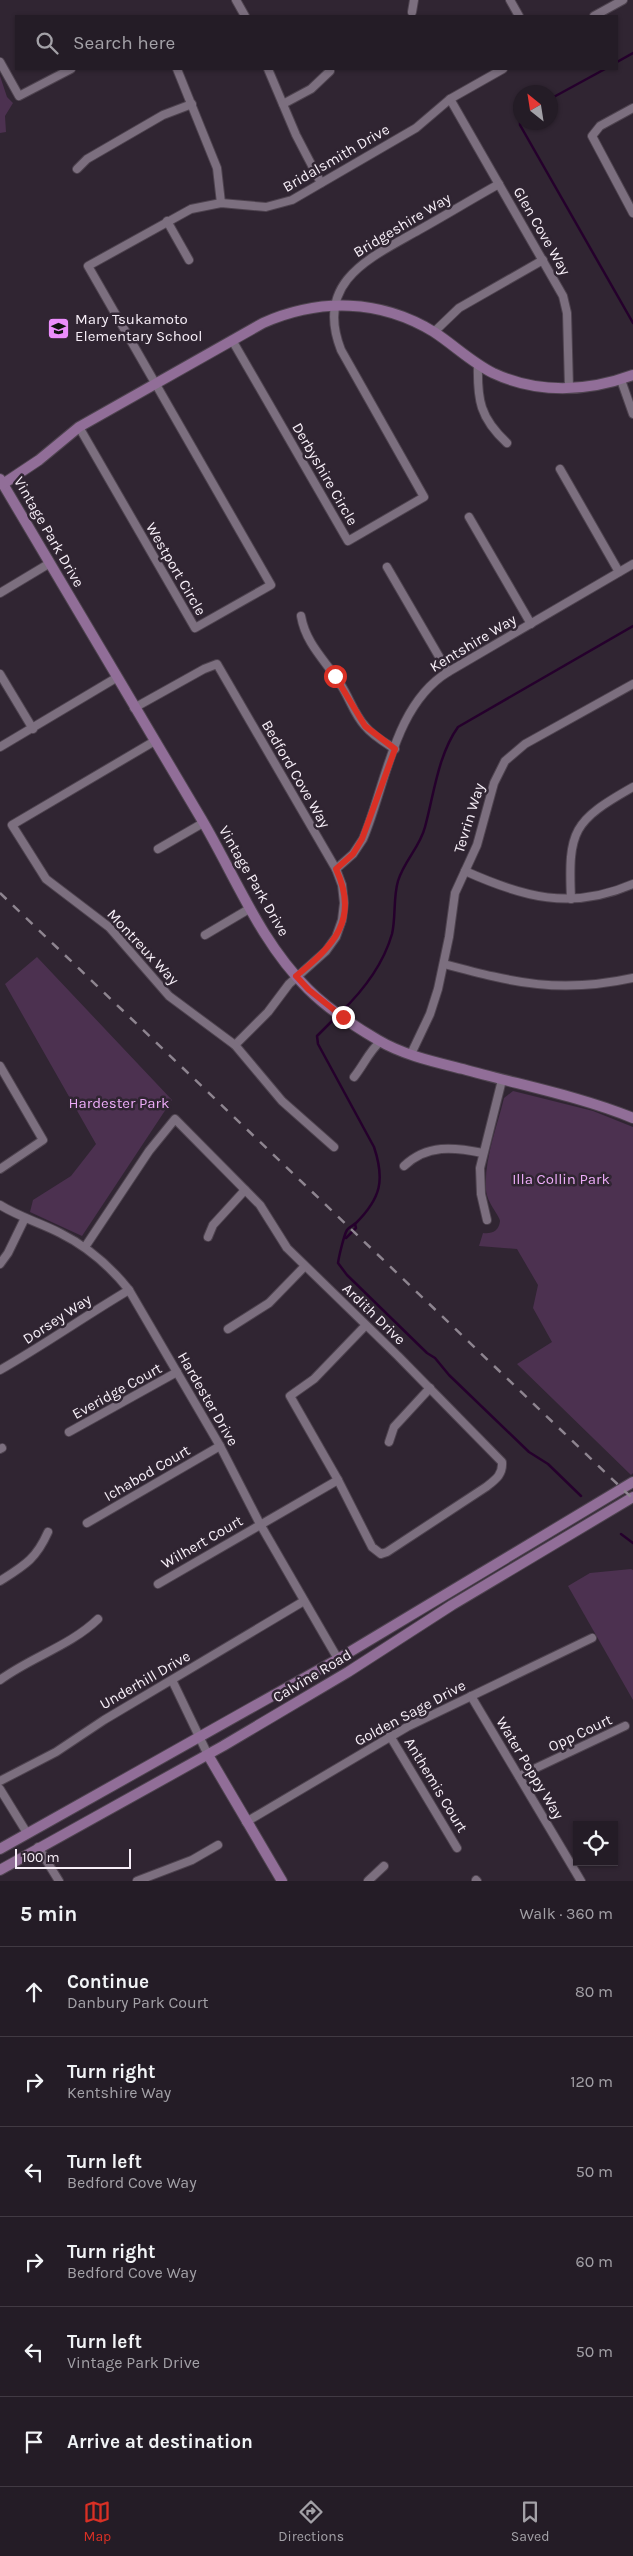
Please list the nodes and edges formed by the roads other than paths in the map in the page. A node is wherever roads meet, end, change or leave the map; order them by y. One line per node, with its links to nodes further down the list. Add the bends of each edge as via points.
1 (236, 0): 7 (street)
2 (414, 0): 6 (street)
3 (510, 0): 8 (street)
4 (623, 0): 5 (street)
5 (608, 4): 9 (street)
6 (412, 12)
7 (244, 15)
8 (518, 15)
9 (595, 15)
10 (0, 62): 11 (street, via 20,96)
11 (68, 70)
12 (177, 70): 17 (street)
13 (268, 70): 18 (street)
14 (501, 70): 16 (street, Bridalsmith Drive)
15 (330, 71): 18 (street, via 311,89)
16 (450, 99): 21 (street, Bridalsmith Drive, via 416,128); 22 (street, Glen Cove Way)
17 (192, 104): 20 (street, via 155,120 87,159); 23 (street, via 217,168)
18 (283, 104): 21 (street)
19 (633, 108): 24 (street, via 600,126 592,136)
20 (76, 169)
21 (321, 183): 23 (street, Bridalsmith Drive, via 275,206)
22 (499, 184): 27 (street, Glen Cove Way); 28 (street, Bridgeshire Way, via 365,260 346,280)
23 (221, 203): 25 (street, Bridalsmith Drive, via 191,209)
24 (633, 213)
25 (167, 221): 26 (street); 34 (street, Bridalsmith Drive, via 88,266)
26 (189, 260)
27 (543, 260): 29 (street, via 460,308); 35 (street, Glen Cove Way, via 566,304)
28 (336, 305): 29 (street, via 380,309); 30 (street, via 314,306 280,316); 30 (street, Derbyshire Circle, via 334,325 341,350 424,498 348,541)
29 (434, 332): 31 (street)
30 (232, 340): 34 (street)
31 (478, 364): 35 (street, via 529,385); 38 (street, via 482,410 490,426)
32 (633, 375): 33 (street)
33 (621, 380): 35 (street); 36 (street)
34 (156, 383): 37 (street); 37 (street, Westport Circle, via 272,585 195,628)
35 (569, 388)
36 (633, 414)
37 (79, 427): 40 (street, via 40,460)
38 (507, 443)
39 (560, 469): 45 (street)
40 (1, 483): 42 (street, Vintage Park Drive)
41 (469, 516): 48 (street)
42 (50, 563): 46 (street); 51 (street, Vintage Park Drive)
43 (633, 564): 45 (street, Kentshire Way)
44 (387, 567): 49 (street)
45 (619, 572): 48 (street, Kentshire Way)
46 (0, 593)
47 (300, 616): 57 (street, via 319,657 340,683 360,720)
48 (531, 624): 49 (street, Kentshire Way)
49 (448, 672): 57 (street, Kentshire Way, via 416,702)
50 (0, 674): 54 (street)
51 (116, 678): 53 (street, Vintage Park Drive); 54 (street)
52 (633, 684): 62 (street, Tevrin Way, via 525,744 505,761 494,783 477,845)
53 (134, 708): 55 (street, Vintage Park Drive); 61 (street, Bedford Cove Way, via 204,668 217,664)
54 (33, 729): 56 (street)
55 (153, 742): 59 (street, Vintage Park Drive); 71 (street, Montreux Way, via 12,824 46,879 109,927 169,996)
56 (0, 747)
57 (395, 749): 61 (street, Kentshire Way, via 362,839 353,854)
58 (633, 787): 64 (street, via 599,806 577,833 570,858)
59 (203, 823): 60 (street); 65 (street, Vintage Park Drive)
60 (158, 849)
61 (336, 869): 68 (street, Bedford Cove Way, via 344,894 340,929 326,951)
62 (465, 870): 64 (street, via 526,895); 67 (street, Tevrin Way, via 455,893)
63 (633, 884): 64 (street, via 606,894)
64 (571, 899)
65 (249, 909): 66 (street); 68 (street, Vintage Park Drive)
66 (205, 935)
67 (444, 964): 69 (street, via 508,981 553,987 589,986); 72 (street, Tevrin Way, via 430,1014)
68 (296, 976): 70 (street, Vintage Park Drive, via 330,1008); 71 (street, Bedford Cove Way, via 268,1012)
69 (633, 978)
70 (380, 1042): 72 (street, Vintage Park Drive); 74 (street)
71 (235, 1046): 77 (street, via 282,1102)
72 (411, 1054): 75 (street, Vintage Park Drive)
73 (0, 1066): 80 (street, via 43,1140)
74 (354, 1078)
75 (502, 1080): 76 (street, Vintage Park Drive, via 594,1104); 78 (street)
76 (633, 1118)
77 (334, 1147)
78 (483, 1153): 79 (street, via 441,1148 416,1157); 84 (street, via 481,1194)
79 (404, 1166)
80 (0, 1169)
81 (244, 1190): 85 (street, via 213,1224); 86 (street, Ardith Drive, via 175,1119 149,1151); 88 (street, Ardith Drive, via 260,1205 287,1248)
82 (0, 1205): 83 (street, Hardester Drive)
83 (25, 1218): 86 (street, Hardester Drive); 87 (street)
84 (487, 1220)
85 (208, 1237)
86 (85, 1247): 89 (street, Hardester Drive)
87 (0, 1264)
88 (304, 1267): 90 (street, Ardith Drive); 91 (street, via 269,1303)
89 (129, 1290): 92 (street, Dorsey Way); 93 (street, Hardester Drive)
90 (366, 1325): 94 (street, Ardith Drive); 98 (street, via 314,1379 290,1396)
91 (228, 1329)
92 (0, 1370)
93 (177, 1372): 95 (street, Everidge Court); 97 (street, Hardester Drive)
94 (430, 1388): 96 (street, via 394,1427); 98 (street, Ardith Drive, via 499,1458 503,1470 500,1475 381,1554 372,1547)
95 (69, 1432)
96 (390, 1442)
97 (220, 1446): 101 (street, Ichabod Court); 102 (street, Hardester Drive)
98 (338, 1480): 102 (street, Wilhert Court)
99 (633, 1482): 109 (street, Calvine Road)
100 (633, 1497): 116 (street, Calvine Road)
101 (87, 1523)
102 (260, 1524): 105 (street, Wilhert Court); 106 (street, Hardester Drive)
103 (48, 1532): 104 (street, via 32,1560)
104 (0, 1580)
105 (158, 1584)
106 (304, 1601): 109 (street, Hardester Drive); 111 (street, Underhill Drive)
107 (98, 1618): 110 (street, via 81,1633)
108 (592, 1638): 112 (street, Golden Sage Drive)
109 (338, 1659): 115 (street, Calvine Road)
110 (0, 1680)
111 (172, 1680): 115 (street); 118 (street, Underhill Drive, via 85,1731 56,1752)
112 (471, 1696): 114 (street, Golden Sage Drive); 117 (street, Water Poppy Way)
113 (625, 1726): 117 (street, Opp Court)
114 (390, 1736): 120 (street, Golden Sage Drive); 124 (street, Anthemis Court)
115 (200, 1738): 116 (street); 121 (street, Calvine Road)
116 (208, 1755): 120 (street); 123 (street, Calvine Road)
117 (519, 1776): 132 (street, Water Poppy Way)
118 (0, 1781)
119 (0, 1789): 121 (street)
120 (246, 1822): 130 (street)
121 (27, 1833): 125 (street, Calvine Road)
122 (218, 1845): 129 (street, via 192,1860)
123 (38, 1847): 127 (street, Calvine Road); 128 (street)
124 (457, 1848)
125 (0, 1849)
126 (384, 1866): 131 (street)
127 (0, 1870)
128 (59, 1881)
129 (136, 1881)
130 (282, 1881)
131 (368, 1881)
132 (581, 1881)

